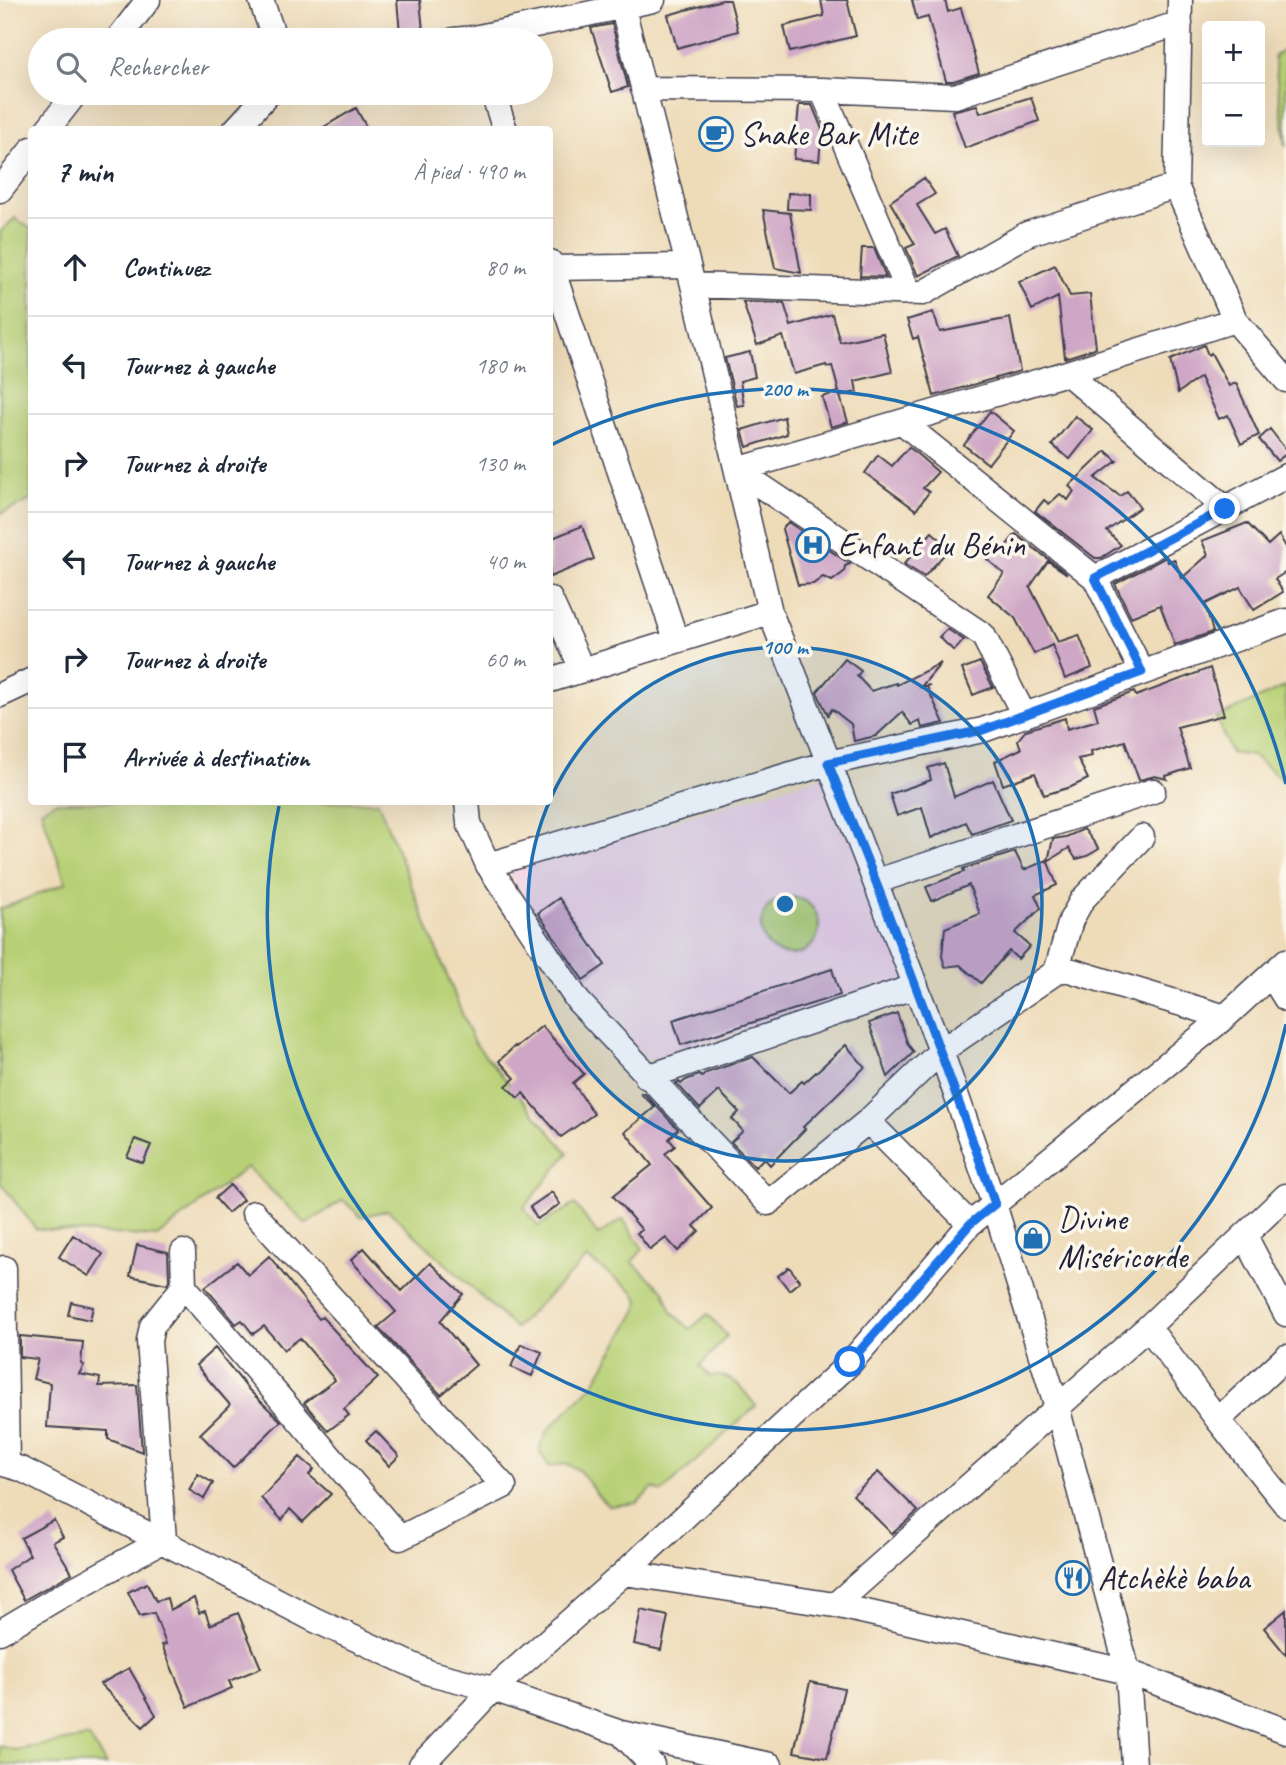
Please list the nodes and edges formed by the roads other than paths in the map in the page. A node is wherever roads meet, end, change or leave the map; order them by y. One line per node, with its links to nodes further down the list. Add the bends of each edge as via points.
1 (148, 0): 6 (street)
2 (261, 0): 7 (street)
3 (653, 0): 4 (street)
4 (623, 4): 8 (street); 9 (street)
5 (1180, 12): 10 (street, via 955,96); 18 (street)
6 (126, 28)
7 (271, 28)
8 (520, 28)
9 (643, 89): 10 (street); 22 (street)
10 (822, 90): 23 (street)
11 (67, 105): 14 (street)
12 (258, 105): 15 (street)
13 (496, 105): 16 (street)
14 (50, 126)
15 (240, 126)
16 (504, 126)
17 (28, 154): 19 (street)
18 (1176, 186): 23 (street, via 1027,234 923,293); 24 (street)
19 (0, 190)
20 (553, 265): 22 (street)
21 (553, 274): 35 (street)
22 (690, 275): 23 (street); 28 (street)
23 (909, 293)
24 (1235, 320): 25 (street); 26 (street)
25 (1067, 373): 27 (street); 30 (street)
26 (1286, 380)
27 (902, 422): 28 (street); 31 (street)
28 (737, 470): 33 (street); 41 (street, via 983,635)
29 (1286, 476): 30 (street)
30 (1225, 509): 31 (street)
31 (1095, 578): 37 (street)
32 (553, 606): 36 (street)
33 (770, 612): 35 (street); 42 (street)
34 (1286, 621): 37 (street)
35 (676, 640): 36 (street)
36 (582, 669): 38 (street)
37 (1142, 672): 41 (street)
38 (553, 679)
39 (28, 682): 40 (street)
40 (0, 695)
41 (1024, 715): 42 (street, via 983,730)
42 (828, 763): 46 (street); 47 (street)
43 (1153, 791): 47 (street)
44 (467, 805): 46 (street, via 469,823)
45 (1142, 837): 49 (street, via 1082,900 1071,920)
46 (488, 865): 54 (street, via 578,1001)
47 (877, 881): 50 (street)
48 (1279, 968): 51 (street); 52 (street)
49 (1056, 972): 52 (street, via 1066,969); 53 (street)
50 (916, 986): 53 (street); 54 (street)
51 (1286, 999)
52 (1224, 1017): 57 (street)
53 (941, 1051): 55 (street); 57 (street)
54 (647, 1077): 55 (street, via 768,1203)
55 (868, 1121): 59 (street)
56 (1286, 1196): 60 (street)
57 (995, 1204): 59 (street); 67 (street)
58 (254, 1213): 63 (street, via 504,1486 400,1538)
59 (970, 1224): 72 (street, via 850,1362)
60 (1245, 1236): 64 (street); 65 (street)
61 (183, 1252): 63 (street)
62 (4, 1268): 69 (street)
63 (184, 1286): 71 (street, via 152,1326 149,1340)
64 (1286, 1314)
65 (1148, 1326): 67 (street); 68 (street)
66 (1286, 1357): 68 (street)
67 (1057, 1407): 73 (street); 75 (street)
68 (1218, 1420): 70 (street)
69 (3, 1463): 71 (street)
70 (1282, 1489)
71 (164, 1540): 74 (street); 76 (street, via 315,1620 430,1673)
72 (624, 1573): 73 (street); 76 (street)
73 (835, 1605): 75 (street)
74 (0, 1632)
75 (1128, 1672): 77 (street); 82 (street)
76 (492, 1689): 78 (street); 79 (street)
77 (1286, 1731)
78 (621, 1733): 80 (street); 81 (street)
79 (432, 1761)
80 (652, 1765)
81 (770, 1765)
82 (1134, 1765)

